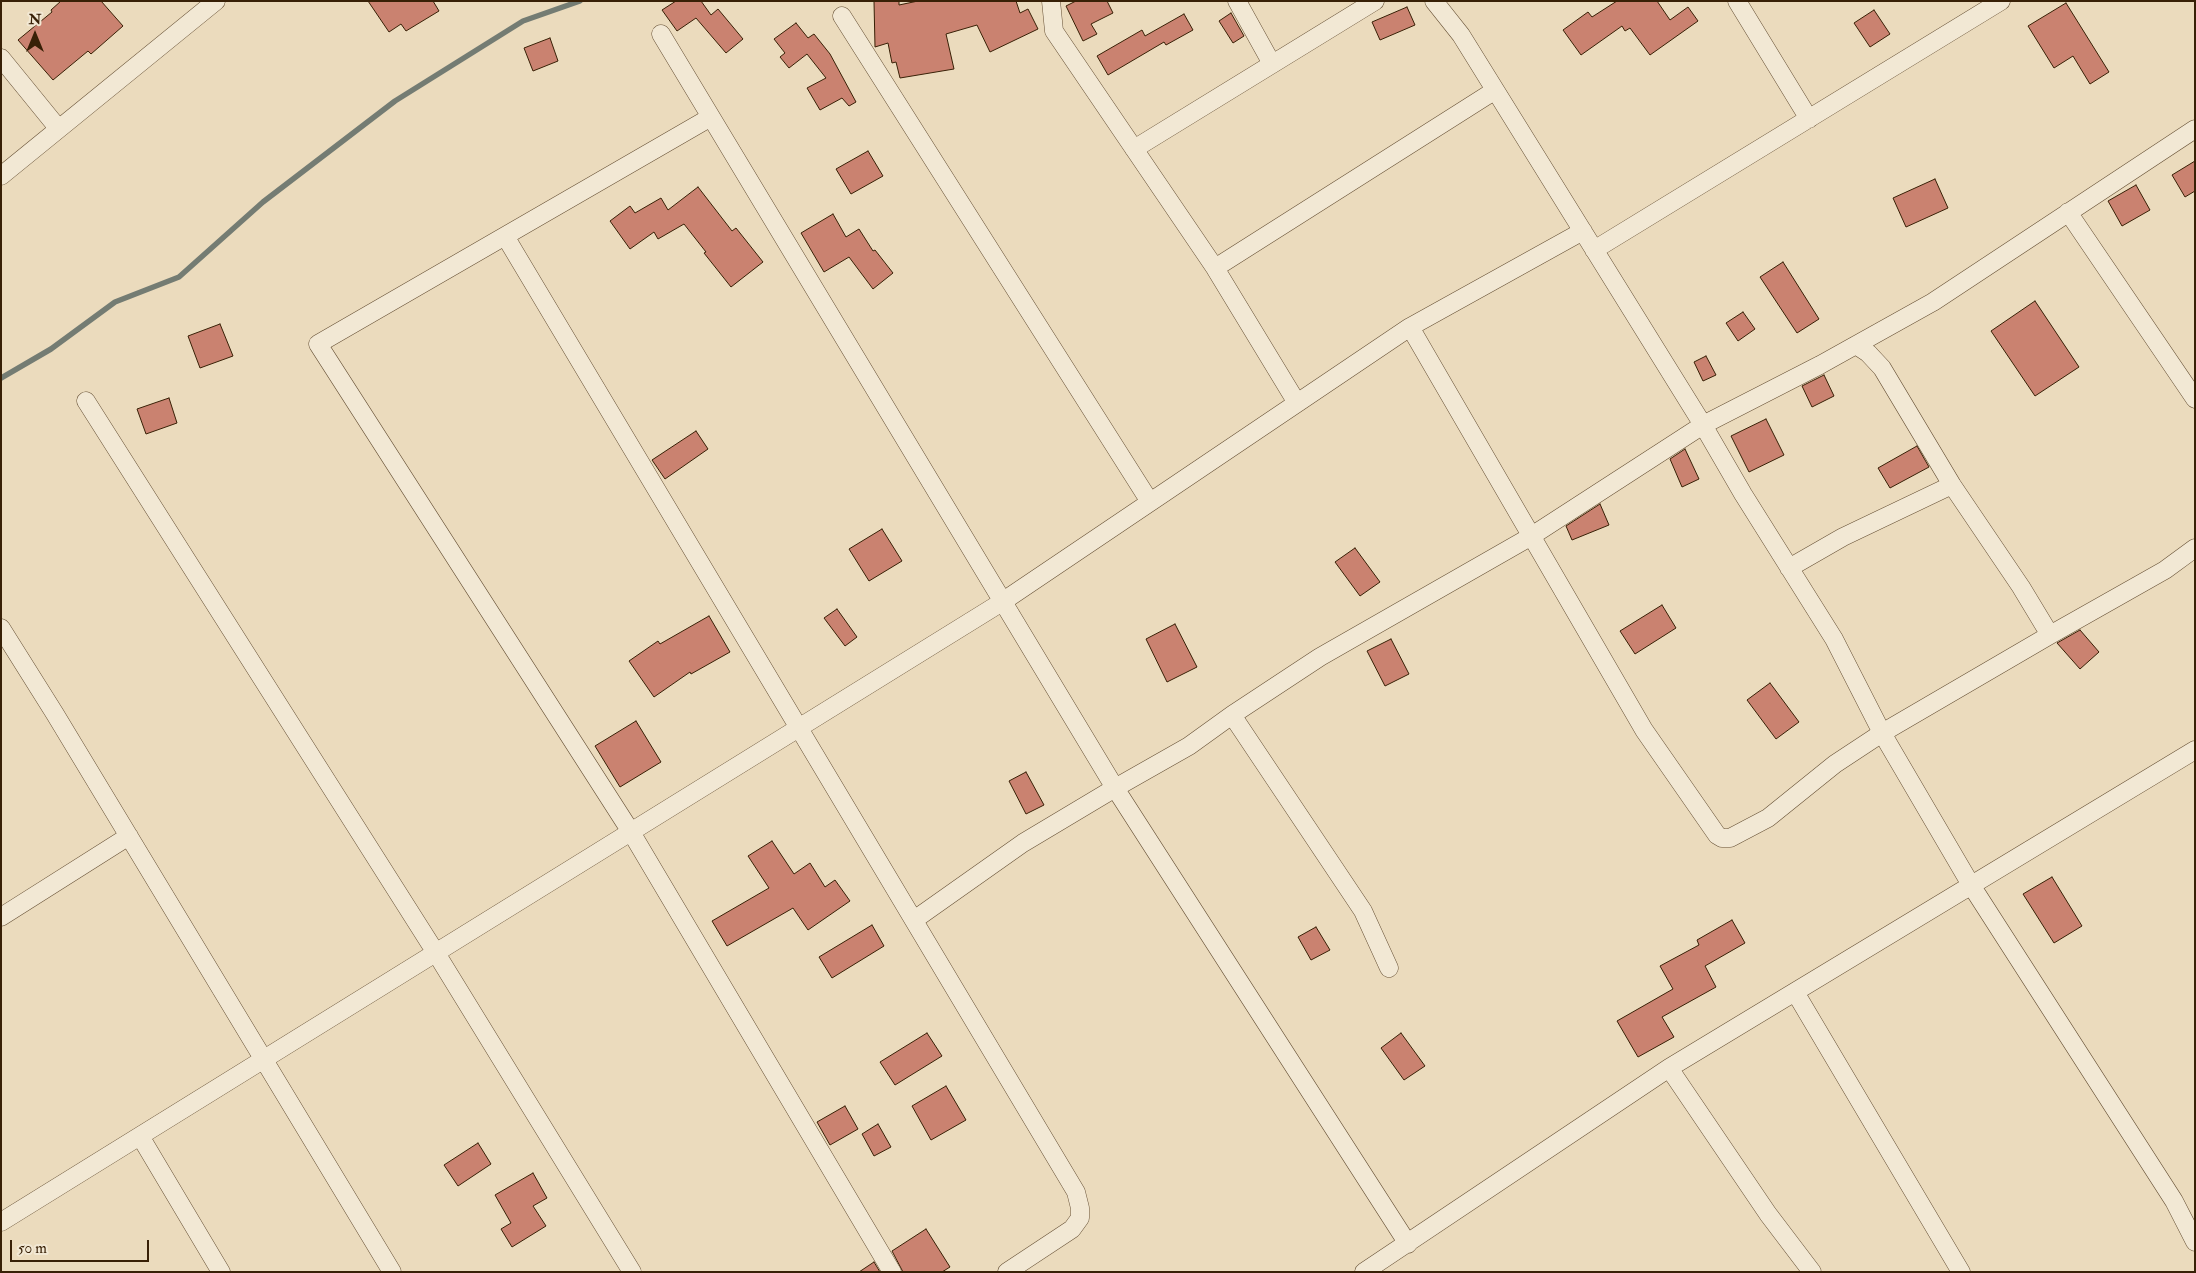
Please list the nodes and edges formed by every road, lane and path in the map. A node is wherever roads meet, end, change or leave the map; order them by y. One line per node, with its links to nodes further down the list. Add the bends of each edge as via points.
1 (216, 1): 15 (street)
2 (1052, 1): 17 (street, via 1054,31)
3 (1237, 1): 11 (street)
4 (1375, 1): 11 (street)
5 (1434, 1): 12 (street, via 1461,35)
6 (1736, 1): 14 (street)
7 (2001, 1): 14 (street)
8 (842, 16): 31 (street)
9 (661, 34): 13 (street)
10 (1, 58): 15 (street)
11 (1272, 64): 17 (street)
12 (1494, 91): 20 (street); 23 (street)
13 (711, 117): 21 (street); 35 (street)
14 (1809, 119): 22 (street)
15 (58, 128): 18 (street)
16 (2195, 128): 19 (street)
17 (1134, 148): 23 (street)
18 (1, 176)
19 (2068, 212): 25 (street, via 1933,302); 26 (street)
20 (1583, 231): 22 (street); 24 (street)
21 (506, 236): 39 (street); 43 (street, via 318,344)
22 (1594, 250): 29 (street)
23 (1215, 268): 28 (street)
24 (1410, 328): 28 (street); 32 (street)
25 (1856, 346): 29 (street); 30 (street, via 1882,368)
26 (2195, 399)
27 (86, 401): 48 (street)
28 (1297, 403): 31 (street)
29 (1703, 425): 32 (street); 34 (street)
30 (1952, 485): 34 (street, via 1843,537); 37 (street)
31 (1150, 502): 35 (street)
32 (1530, 537): 38 (street, via 1320,657); 40 (street, via 1644,730 1722,838 1730,838 1768,818 1835,764)
33 (2195, 548): 37 (street, via 2165,570)
34 (1789, 568): 40 (street, via 1834,639)
35 (1002, 602): 39 (street); 42 (street)
36 (1, 628): 44 (street)
37 (2050, 634): 40 (street)
38 (1232, 715): 42 (street, via 1190,746); 49 (street, via 1363,911)
39 (800, 727): 43 (street); 47 (street)
40 (1882, 733): 45 (street)
41 (2195, 750): 45 (street)
42 (1115, 788): 47 (street, via 1023,843); 56 (street)
43 (631, 832): 48 (street); 60 (street)
44 (129, 836): 46 (street); 51 (street)
45 (1971, 885): 50 (street); 55 (street, via 2174,1201)
46 (1, 917)
47 (914, 920): 61 (street, via 1076,1192 1080,1218 1072,1229)
48 (436, 953): 51 (street); 59 (street)
49 (1390, 968)
50 (1795, 992): 52 (street); 64 (street)
51 (264, 1059): 53 (street); 58 (street)
52 (1669, 1068): 56 (street); 63 (street, via 1768,1214)
53 (140, 1136): 54 (street); 57 (street)
54 (1, 1222)
55 (2195, 1242)
56 (1408, 1244): 62 (street)
57 (220, 1272)
58 (392, 1272)
59 (632, 1272)
60 (892, 1272)
61 (1007, 1272)
62 (1364, 1272)
63 (1812, 1272)
64 (1961, 1272)

